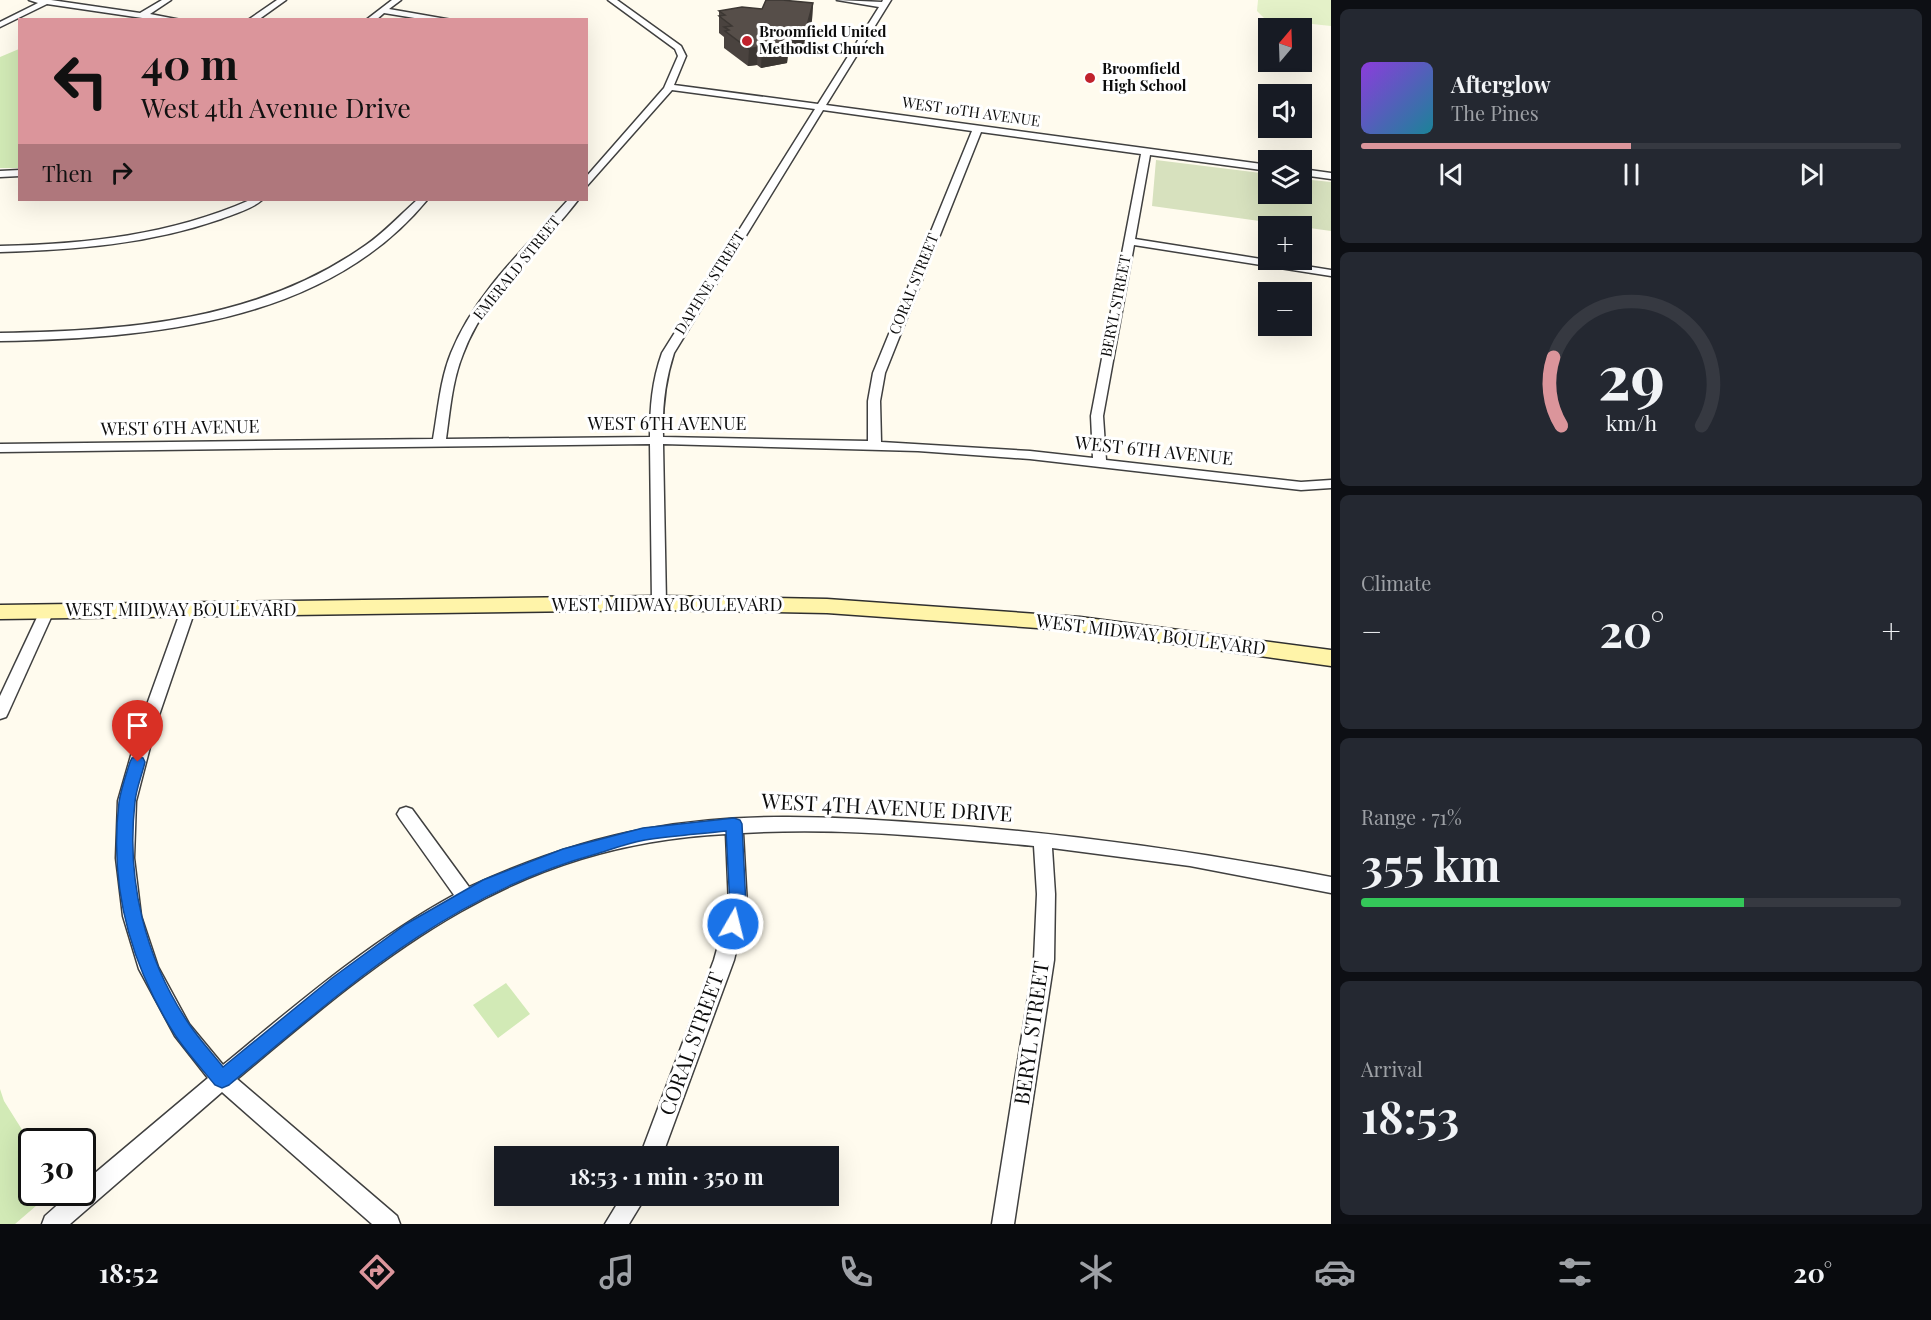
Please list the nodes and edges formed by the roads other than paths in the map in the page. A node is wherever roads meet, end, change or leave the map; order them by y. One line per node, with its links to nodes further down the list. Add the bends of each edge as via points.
1 (33, 0): 7 (street)
2 (167, 0): 10 (street)
3 (282, 0): 12 (street)
4 (397, 0): 9 (street)
5 (612, 0): 16 (street, via 681,53)
6 (841, 0): 8 (street)
7 (47, 1): 10 (street); 15 (street)
8 (886, 2): 17 (street, DAPHNE STREET)
9 (382, 11): 13 (street); 14 (street)
10 (142, 15): 11 (street)
11 (163, 18)
12 (255, 18)
13 (373, 18)
14 (433, 18)
15 (0, 26)
16 (670, 87): 17 (street, WEST 10TH AVENUE); 25 (street)
17 (821, 107): 18 (street, WEST 10TH AVENUE); 33 (street, DAPHNE STREET, via 668,353 656,405)
18 (978, 128): 19 (street, WEST 10TH AVENUE); 35 (street, CORAL STREET, via 879,372 874,401)
19 (1146, 151): 20 (street, WEST 10TH AVENUE); 29 (street, BERYL STREET)
20 (1258, 166)
21 (18, 173): 23 (street)
22 (1312, 173): 24 (street)
23 (0, 174)
24 (1331, 176)
25 (588, 182)
26 (254, 201): 30 (street, via 201,222 136,238 55,248)
27 (421, 201): 32 (street, via 366,251 307,283 254,304 139,330)
28 (572, 201): 34 (street, EMERALD STREET, via 468,329 451,373)
29 (1128, 241): 31 (street); 37 (street, BERYL STREET, via 1096,416)
30 (0, 249)
31 (1331, 273)
32 (0, 337)
33 (656, 441): 34 (street, WEST 6TH AVENUE); 35 (street, WEST 6TH AVENUE); 39 (street, DAPHNE STREET)
34 (439, 443): 36 (street, WEST 6TH AVENUE)
35 (875, 446): 37 (street, WEST 6TH AVENUE)
36 (0, 448)
37 (1100, 462): 38 (street, WEST 6TH AVENUE, via 1300,486)
38 (1331, 484)
39 (659, 603): 40 (main road, WEST MIDWAY BOULEVARD); 43 (main road, WEST MIDWAY BOULEVARD, via 827,606 1018,618)
40 (188, 610): 41 (main road, WEST MIDWAY BOULEVARD); 50 (street, via 148,724 127,801 124,858 132,916 149,969 182,1030)
41 (47, 611): 42 (main road, WEST MIDWAY BOULEVARD); 44 (street)
42 (0, 612)
43 (1331, 658)
44 (0, 713)
45 (406, 814): 49 (street)
46 (734, 824): 47 (street, WEST 4TH AVENUE DRIVE, via 795,822); 49 (street, WEST 4TH AVENUE DRIVE, via 643,834 563,856); 51 (street, CORAL STREET, via 738,906 724,960)
47 (1043, 840): 48 (street, WEST 4TH AVENUE DRIVE, via 1191,859); 56 (street, BERYL STREET, via 1044,960)
48 (1331, 885)
49 (466, 897): 50 (street, WEST 4TH AVENUE DRIVE, via 412,929 338,983)
50 (222, 1079): 53 (street); 54 (street)
51 (655, 1146)
52 (628, 1206): 55 (street)
53 (53, 1224)
54 (389, 1224)
55 (616, 1224)
56 (1003, 1224)

